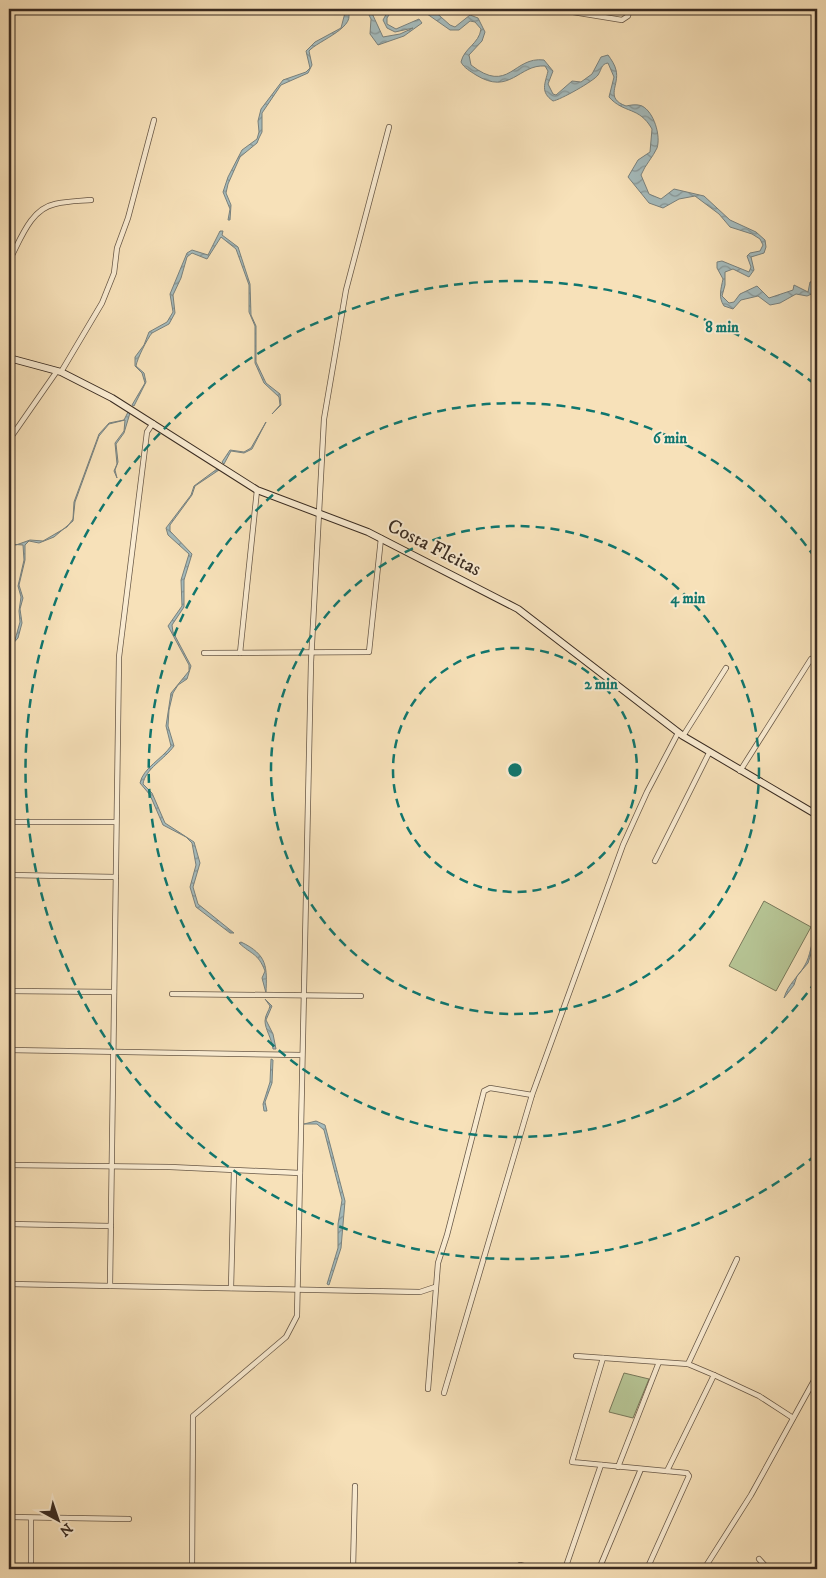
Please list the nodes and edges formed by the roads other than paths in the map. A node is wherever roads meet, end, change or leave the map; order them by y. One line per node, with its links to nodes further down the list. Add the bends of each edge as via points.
1 (630, 9): 2 (street, via 622,20)
2 (573, 12)
3 (154, 120): 8 (street, via 117,248 114,273 102,304)
4 (389, 127): 12 (street, via 338,330 324,419)
5 (91, 200): 6 (street, via 53,204 41,210 33,218)
6 (9, 261)
7 (9, 358): 8 (main road, Costa Fleitas)
8 (59, 372): 9 (main road, Costa Fleitas); 10 (street)
9 (153, 423): 11 (main road, Costa Fleitas); 25 (street, via 147,432 119,657)
10 (9, 440)
11 (257, 490): 12 (main road, Costa Fleitas); 14 (street)
12 (319, 514): 13 (main road, Costa Fleitas); 15 (street)
13 (381, 538): 15 (street, via 369,652); 19 (main road, Costa Fleitas, via 529,616)
14 (240, 652): 15 (street); 16 (street)
15 (312, 652): 34 (street)
16 (204, 653)
17 (811, 659): 21 (street)
18 (726, 668): 19 (street)
19 (680, 735): 20 (main road, Costa Fleitas); 39 (street, via 647,792 624,845)
20 (709, 753): 21 (main road, Costa Fleitas); 26 (street)
21 (740, 771): 23 (main road, Costa Fleitas)
22 (817, 805): 23 (street)
23 (815, 814)
24 (10, 822): 25 (street); 27 (street)
25 (116, 822): 28 (street)
26 (655, 861)
27 (10, 875): 28 (street); 29 (street)
28 (116, 877): 32 (street)
29 (10, 907): 30 (street)
30 (10, 935): 31 (street)
31 (10, 991): 32 (street); 36 (street)
32 (114, 992): 37 (street)
33 (172, 994): 34 (street)
34 (303, 996): 35 (street); 38 (street)
35 (361, 996)
36 (9, 1050): 37 (street); 40 (street)
37 (113, 1052): 38 (street); 42 (street)
38 (302, 1055): 44 (street)
39 (532, 1095): 50 (street, via 490,1088 484,1091 438,1260); 60 (street)
40 (9, 1111)
41 (9, 1165): 42 (street)
42 (112, 1166): 43 (street); 46 (street)
43 (234, 1171): 44 (street); 51 (street)
44 (300, 1173): 52 (street)
45 (9, 1224): 46 (street)
46 (111, 1226): 49 (street)
47 (738, 1260): 56 (street)
48 (9, 1284): 49 (street)
49 (110, 1286): 51 (street)
50 (435, 1287): 52 (street, via 420,1292); 59 (street)
51 (231, 1288): 52 (street)
52 (297, 1290): 73 (street, via 297,1316 286,1337 193,1416)
53 (576, 1356): 54 (street)
54 (603, 1358): 55 (street); 62 (street, via 572,1462)
55 (659, 1362): 56 (street); 63 (street)
56 (688, 1364): 57 (street)
57 (714, 1375): 61 (street, via 759,1396); 65 (street)
58 (817, 1375): 61 (street)
59 (428, 1389)
60 (444, 1393)
61 (793, 1418): 79 (street, via 751,1495)
62 (601, 1465): 63 (street); 76 (street)
63 (618, 1467): 64 (street)
64 (640, 1469): 65 (street); 77 (street)
65 (667, 1471): 78 (street, via 687,1472 689,1476)
66 (355, 1486): 74 (street)
67 (9, 1517): 68 (street)
68 (31, 1518): 69 (street); 72 (street)
69 (129, 1519)
70 (759, 1559): 80 (street)
71 (520, 1564): 75 (street)
72 (30, 1569)
73 (192, 1569)
74 (353, 1569)
75 (535, 1569)
76 (565, 1569)
77 (599, 1569)
78 (646, 1569)
79 (704, 1569)
80 (768, 1569)

